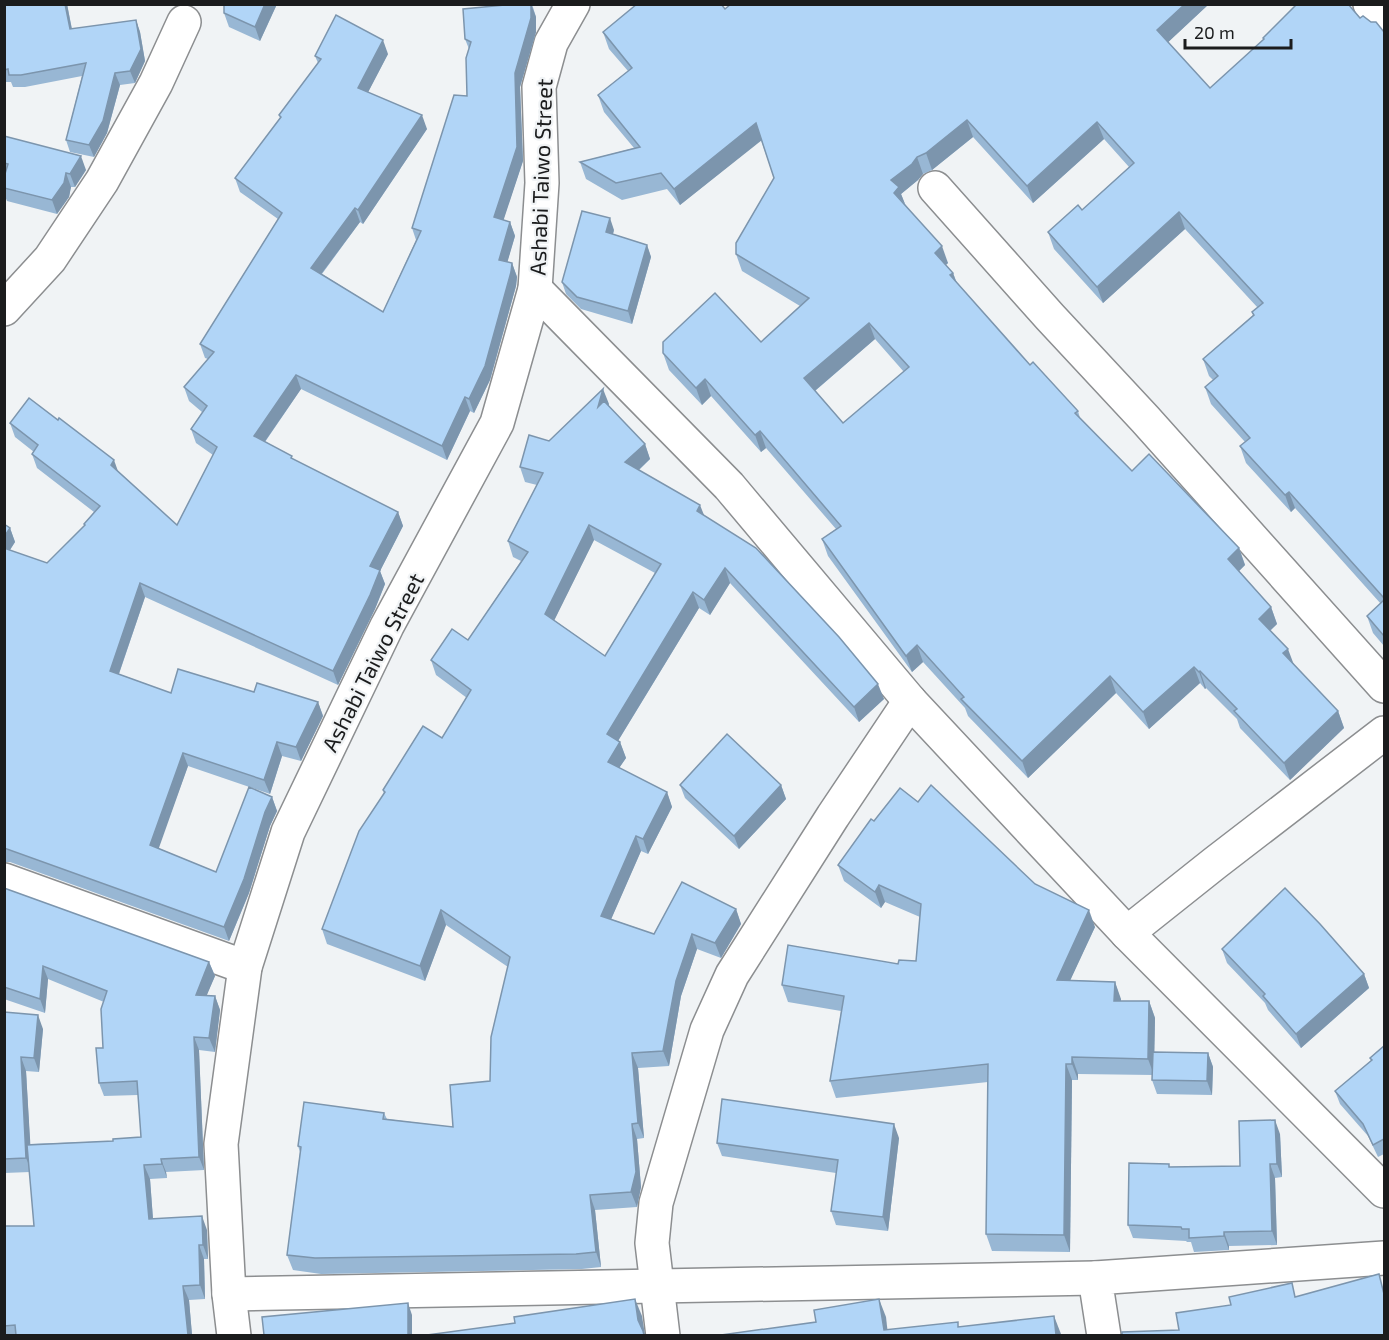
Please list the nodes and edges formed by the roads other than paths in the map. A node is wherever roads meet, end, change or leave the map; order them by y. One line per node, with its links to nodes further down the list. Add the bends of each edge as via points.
1 (573, 4): 6 (street, Ashabi Taiwo Street, via 551,43 539,87 542,183)
2 (1370, 4): 3 (street)
3 (1384, 21)
4 (184, 22): 7 (street, via 156,83 102,181 50,259)
5 (935, 188): 8 (street)
6 (535, 289): 9 (street, via 729,486); 13 (street, Ashabi Taiwo Street, via 497,423 387,626 288,832)
7 (4, 309)
8 (1384, 686)
9 (910, 701): 12 (street); 17 (street, via 732,975 707,1030 656,1203 652,1243)
10 (1384, 733): 12 (street)
11 (4, 880): 13 (street)
12 (1127, 933): 14 (street)
13 (245, 967): 18 (street, Ashabi Taiwo Street, via 220,1144)
14 (1384, 1191)
15 (1384, 1258): 16 (street)
16 (1095, 1278): 17 (street); 21 (street)
17 (657, 1286): 18 (street); 20 (street)
18 (229, 1294): 19 (street, Ashabi Taiwo Street)
19 (234, 1335)
20 (663, 1335)
21 (1104, 1335)

